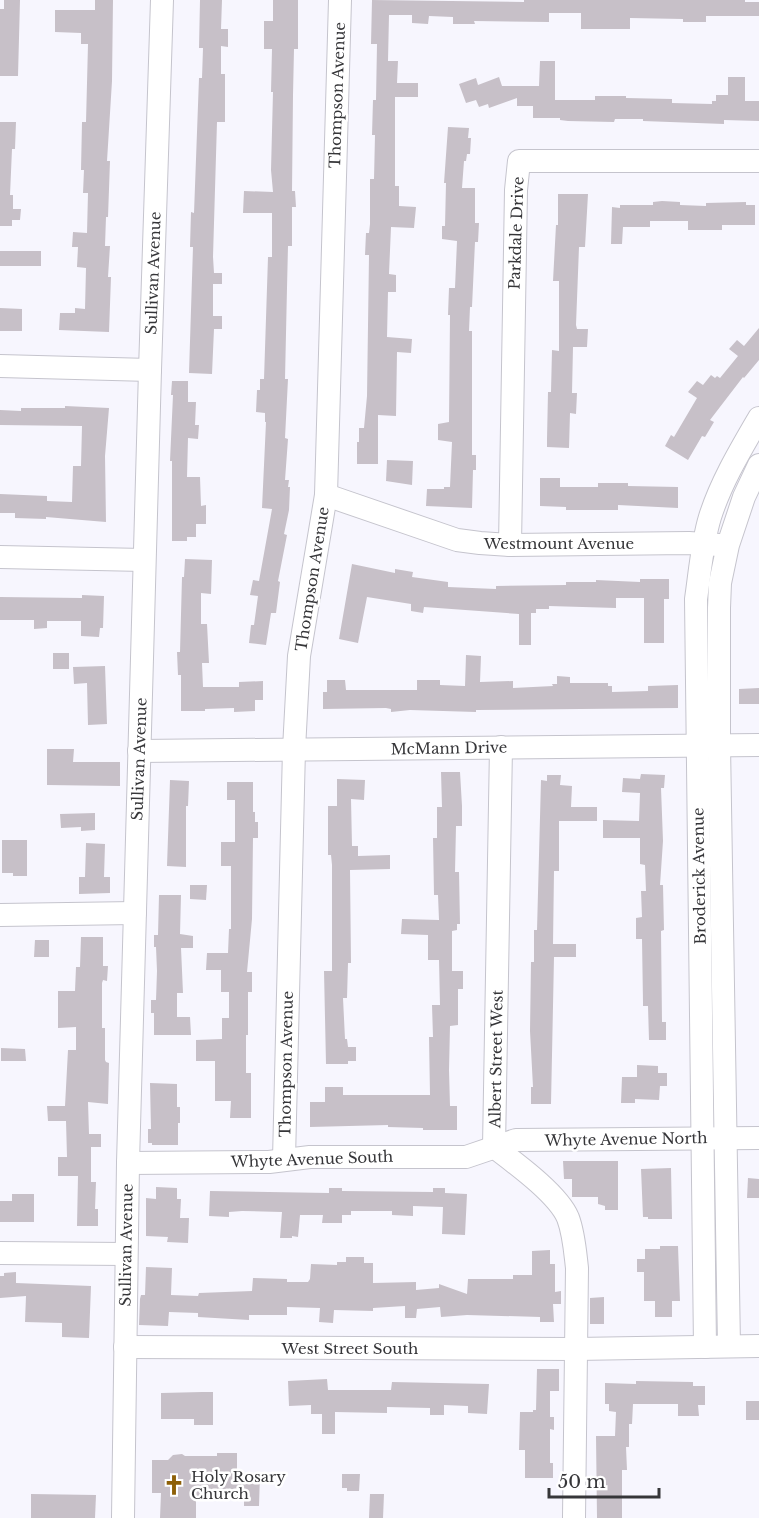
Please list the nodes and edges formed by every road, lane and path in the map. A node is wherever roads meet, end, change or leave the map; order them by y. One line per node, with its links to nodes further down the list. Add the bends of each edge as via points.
1 (162, 0): 5 (street, Sullivan Avenue)
2 (340, 0): 8 (street, Thompson Avenue)
3 (759, 161): 10 (street, Parkdale Drive, via 519,161)
4 (0, 366): 5 (street)
5 (150, 370): 13 (street, Sullivan Avenue)
6 (759, 418): 9 (street, Broderick Avenue, via 720,490)
7 (759, 465): 11 (street, Broderick Avenue)
8 (326, 495): 10 (street, Westmount Avenue, via 457,540); 17 (street, Thompson Avenue, via 299,656)
9 (704, 544): 10 (street, Westmount Avenue); 11 (street, Westmount Avenue); 15 (street, Broderick Avenue, via 696,599)
10 (510, 545)
11 (728, 545): 15 (street, Broderick Avenue, via 719,591)
12 (0, 557): 13 (street)
13 (144, 560): 18 (street, Sullivan Avenue)
14 (759, 744): 15 (street, McMann Drive)
15 (708, 745): 16 (street, McMann Drive); 21 (street, Broderick Avenue); 22 (street, Broderick Avenue)
16 (501, 747): 17 (street, McMann Drive); 24 (street, Albert Street West)
17 (294, 749): 18 (street, McMann Drive); 25 (street, Thompson Avenue)
18 (139, 751): 19 (street, Sullivan Avenue)
19 (135, 913): 20 (street); 26 (street, Sullivan Avenue)
20 (0, 915)
21 (702, 1138): 22 (street, Whyte Avenue North); 24 (street, Whyte Avenue North, via 516,1140); 32 (street, Broderick Avenue)
22 (725, 1138): 23 (street, Whyte Avenue North); 29 (street, Broderick Avenue)
23 (759, 1138)
24 (494, 1147): 25 (street, Whyte Avenue South, via 466,1157); 33 (street, Albert Street West, via 549,1193 567,1215 577,1268)
25 (284, 1159): 26 (street, Whyte Avenue South)
26 (128, 1163): 28 (street, Sullivan Avenue)
27 (0, 1253): 28 (street)
28 (126, 1254): 31 (street, Sullivan Avenue)
29 (729, 1346): 30 (street, West Street South); 32 (street, West Street South)
30 (759, 1346)
31 (125, 1347): 33 (street, West Street South); 34 (street, Sullivan Avenue)
32 (705, 1347): 33 (street, West Street South)
33 (576, 1349): 35 (street, Albert Street West)
34 (123, 1518)
35 (574, 1518)

